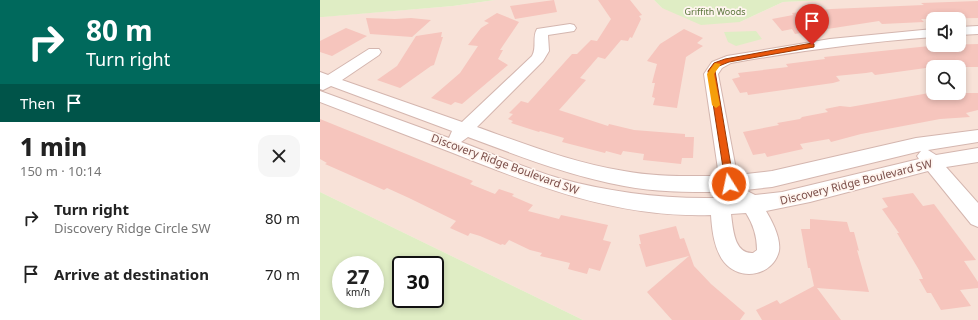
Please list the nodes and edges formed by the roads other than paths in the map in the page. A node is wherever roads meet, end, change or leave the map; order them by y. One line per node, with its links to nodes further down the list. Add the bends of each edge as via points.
1 (570, 28): 8 (street, via 542,32 542,51 538,58)
2 (978, 30): 3 (street)
3 (966, 31)
4 (926, 34): 14 (street, via 822,43 734,59 716,65 711,74)
5 (374, 52): 6 (street)
6 (323, 81): 8 (street, Discovery Ridge Boulevard SW)
7 (320, 96): 10 (street, Discovery Ridge Boulevard SW)
8 (465, 129): 10 (street); 14 (street, Discovery Ridge Boulevard SW, via 593,173 671,184)
9 (978, 136): 11 (street, Discovery Ridge Boulevard SW)
10 (449, 145): 16 (street, Discovery Ridge Boulevard SW, via 544,180 588,193 640,203)
11 (916, 145): 13 (street); 14 (street, Discovery Ridge Boulevard SW, via 772,180)
12 (978, 155): 13 (street, Discovery Ridge Boulevard SW)
13 (932, 163): 15 (street, Discovery Ridge Boulevard SW, via 814,194); 17 (street)
14 (729, 184): 15 (street); 16 (street)
15 (752, 204): 16 (street, Discovery Ridge Boulevard SW); 16 (street, via 761,218 769,251 763,260 751,264 739,260 730,252)
16 (721, 207)
17 (978, 218)

